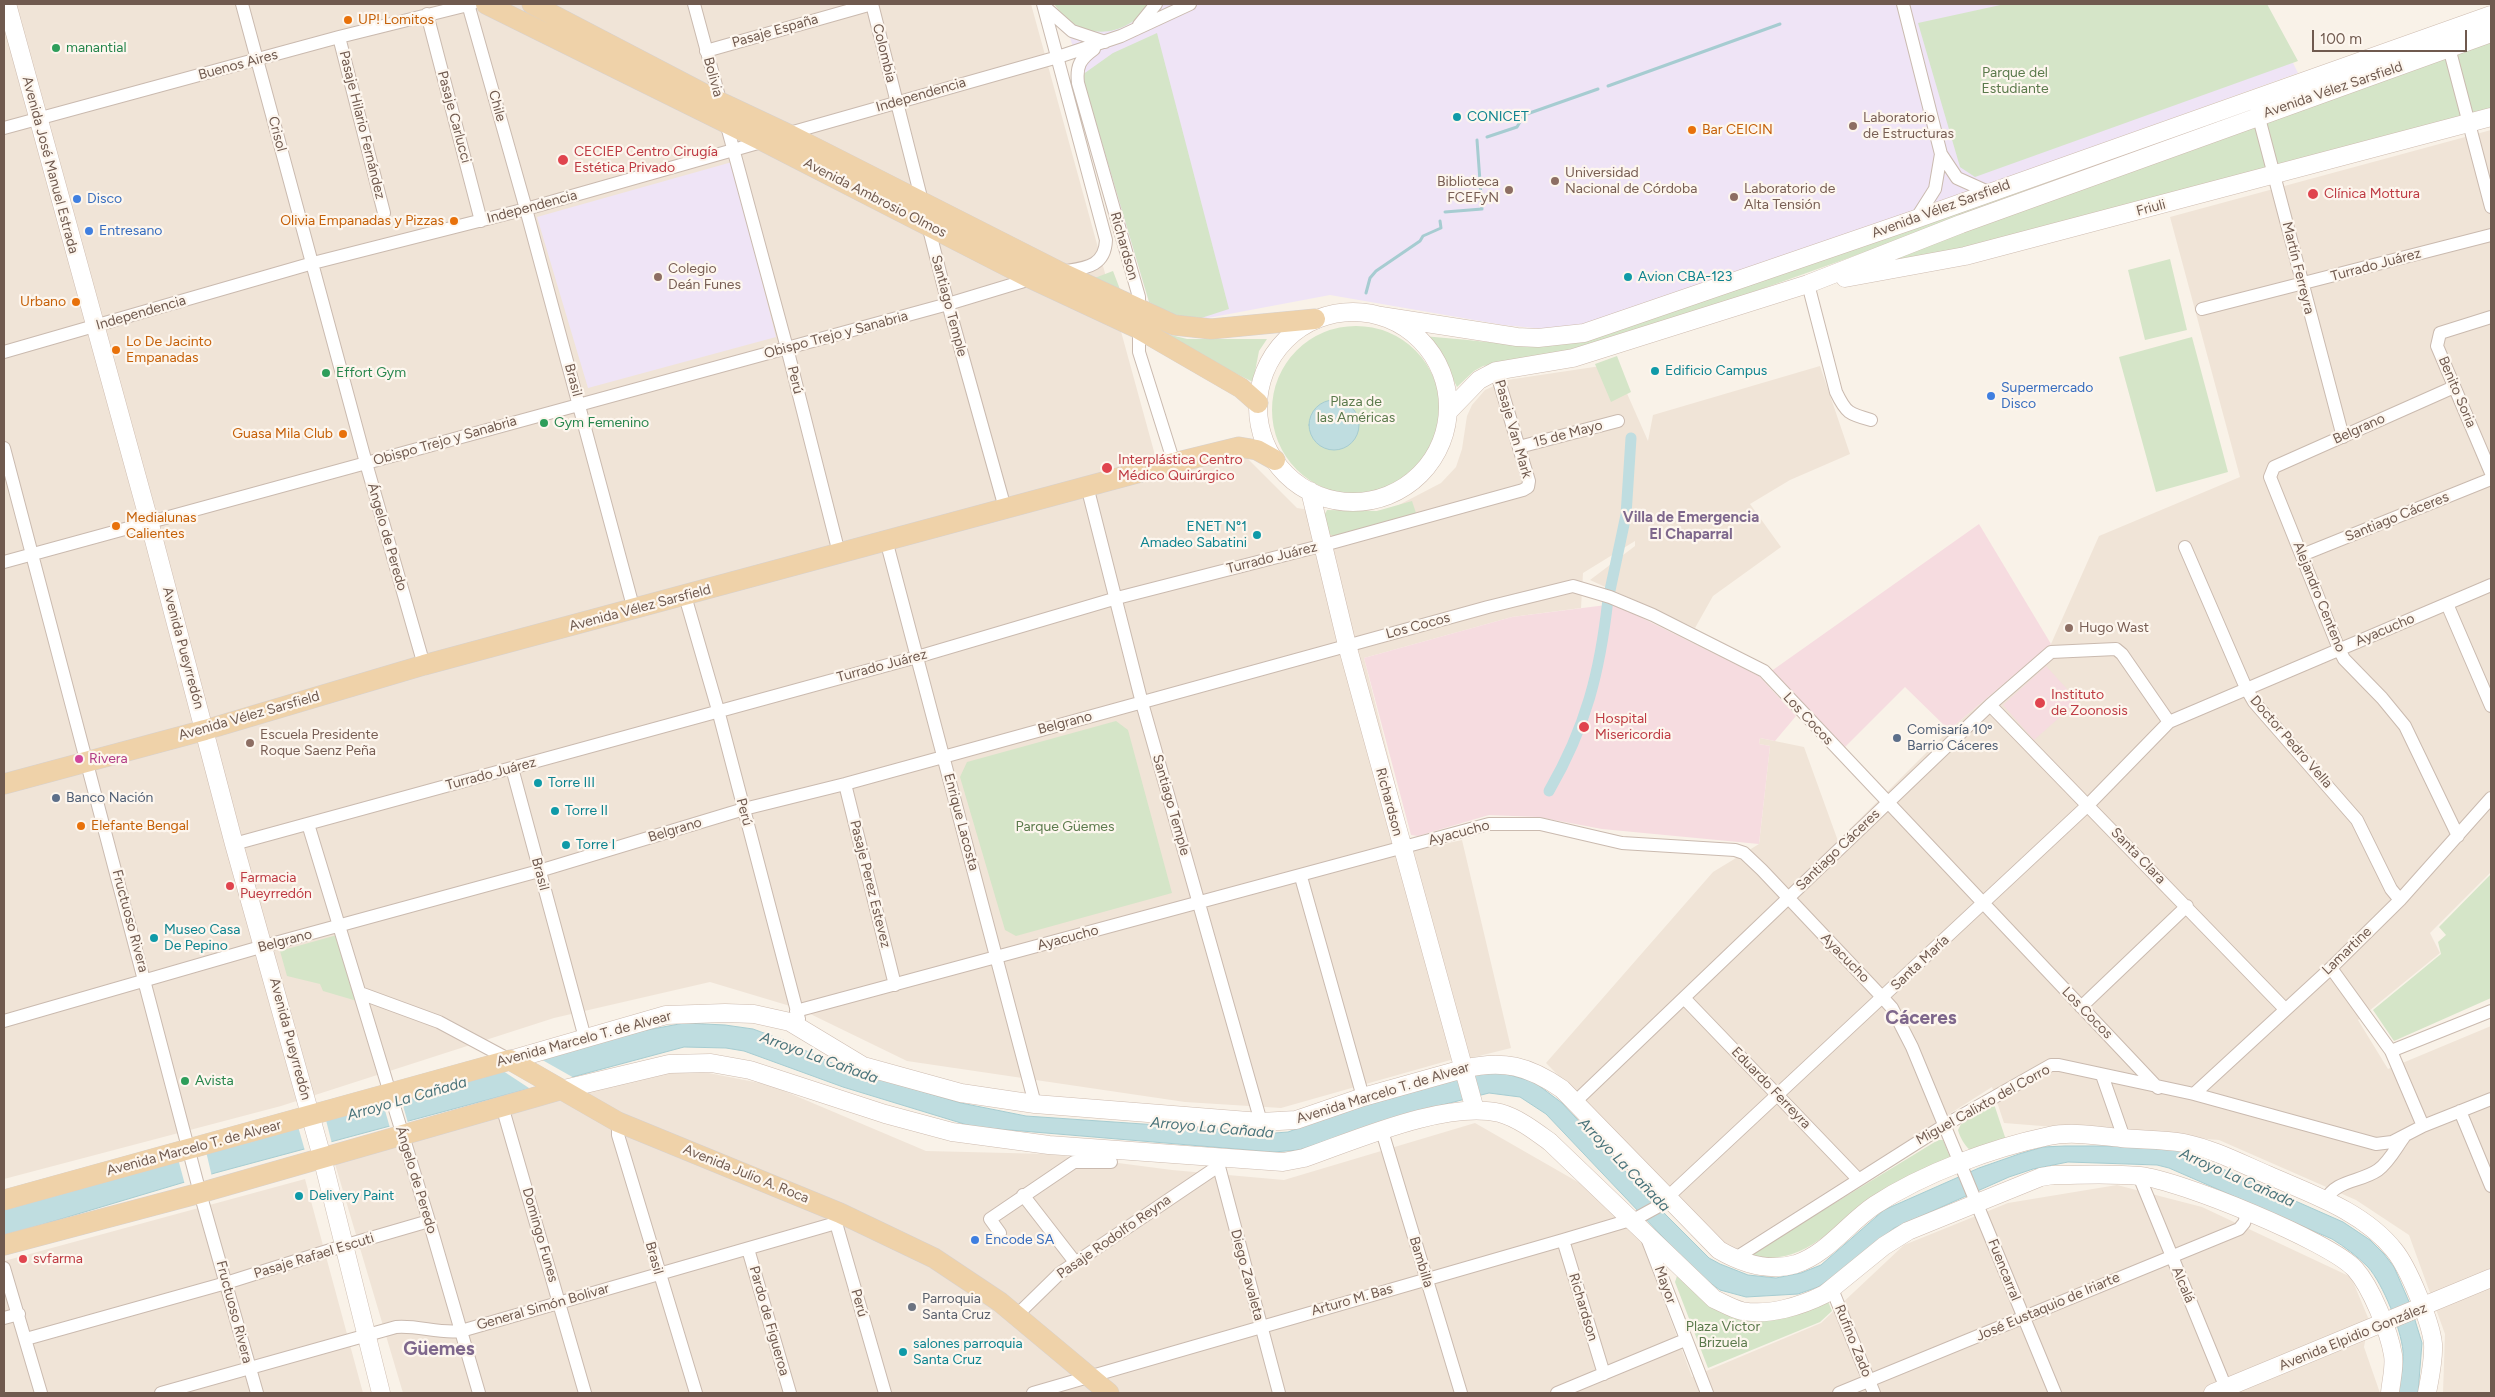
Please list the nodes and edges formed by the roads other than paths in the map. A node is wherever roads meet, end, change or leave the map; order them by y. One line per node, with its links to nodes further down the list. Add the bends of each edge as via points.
1 (7, 4): 26 (main road, Avenida José Manuel Estrada)
2 (242, 4): 21 (street, Crisol)
3 (474, 4): 11 (street, Buenos Aires); 28 (main road, Avenida Ambrosio Olmos); 38 (street, Chile)
4 (532, 4): 22 (main road, Avenida Ambrosio Olmos)
5 (694, 4): 19 (street, Bolivia)
6 (872, 4): 19 (street, Pasaje España); 23 (street, Colombia)
7 (1156, 4): 13 (street)
8 (1190, 4): 13 (street)
9 (1903, 4): 33 (street)
10 (1043, 5): 17 (street, via 1072,31); 20 (street)
11 (427, 14): 16 (street, Buenos Aires); 41 (street, Pasaje Carlucci)
12 (2491, 15): 14 (main road, Avenida Vélez Sarsfield)
13 (1134, 31): 17 (street)
14 (2445, 32): 18 (street); 24 (main road, Avenida Vélez Sarsfield)
15 (2491, 33): 18 (main road, Avenida Vélez Sarsfield)
16 (339, 37): 21 (street, Buenos Aires); 39 (street, Pasaje Hilario Fernández)
17 (1105, 42): 20 (street, Independencia); 53 (street, Richardson, via 1078,64 1078,83 1139,296)
18 (2450, 49): 24 (main road, Avenida Vélez Sarsfield); 27 (street)
19 (706, 51): 22 (street, Bolivia)
20 (1058, 57): 23 (street, Independencia); 45 (street, Richardson, via 1106,240 1106,251 1101,259 1082,268)
21 (257, 60): 26 (street, Buenos Aires); 44 (street, Crisol)
22 (720, 102): 28 (street, Bolivia); 30 (main road, Avenida Ambrosio Olmos)
23 (897, 102): 30 (street, Independencia); 36 (street, Santiago Temple)
24 (2257, 108): 34 (street, Martín Ferreyra); 35 (main road, Avenida Vélez Sarsfield); 47 (main road, Avenida Vélez Sarsfield)
25 (2491, 117): 27 (main road, Friuli)
26 (37, 119): 29 (street, Buenos Aires); 55 (main road, Avenida José Manuel Estrada)
27 (2470, 123): 34 (main road, Friuli); 37 (street)
28 (726, 125): 31 (main road, Avenida Ambrosio Olmos); 32 (street, Bolivia)
29 (4, 128)
30 (788, 134): 31 (street, Independencia); 36 (main road, Avenida Ambrosio Olmos)
31 (763, 141): 32 (street, Independencia); 42 (main road, Avenida Ambrosio Olmos)
32 (733, 150): 38 (street, Independencia); 56 (street, Perú)
33 (1941, 154): 35 (street, via 1957,178); 40 (street, via 1935,189)
34 (2275, 175): 47 (main road, Friuli, via 1965,256); 48 (street, Martín Ferreyra)
35 (1988, 192): 40 (main road, Avenida Vélez Sarsfield)
36 (921, 202): 42 (street, Santiago Temple); 45 (main road, Avenida Ambrosio Olmos)
37 (2491, 207)
38 (526, 209): 41 (street, Independencia); 61 (street, Brasil)
39 (384, 213)
40 (1916, 219): 51 (main road, Avenida Vélez Sarsfield, via 1584,333 1544,338 1517,337)
41 (481, 221): 44 (street, Independencia)
42 (928, 225): 46 (main road, Avenida Ambrosio Olmos); 49 (street, Santiago Temple)
43 (2491, 235): 48 (street, Turrado Juárez)
44 (313, 263): 55 (street, Independencia); 69 (street, Ángelo de Peredo)
45 (1060, 272): 46 (street, Obispo Trejo y Sanabria); 53 (main road, Avenida Ambrosio Olmos)
46 (1032, 279): 49 (street, Obispo Trejo y Sanabria); 53 (main road, Avenida Ambrosio Olmos)
47 (1808, 284): 58 (main road, Avenida Vélez Sarsfield, via 1573,358); 63 (street, via 1836,392 1849,414)
48 (2302, 284): 50 (street, Turrado Juárez); 65 (street, Martín Ferreyra)
49 (948, 304): 56 (street, Obispo Trejo y Sanabria); 77 (street, Santiago Temple)
50 (2202, 309)
51 (1381, 316): 54 (main road, via 1359,312); 62 (main road, via 1404,326 1423,342 1433,356 1446,387)
52 (2491, 317): 59 (street, Benito Soria, via 2440,333 2437,346)
53 (1139, 319): 54 (main road, Avenida Ambrosio Olmos, via 1196,329); 60 (main road, Avenida Ambrosio Olmos); 70 (street, Richardson, via 1139,352)
54 (1315, 319): 60 (main road, via 1283,342 1271,358 1263,376)
55 (94, 326): 57 (street, Independencia); 78 (main road, Avenida Pueyrredón)
56 (787, 348): 61 (street, Obispo Trejo y Sanabria); 82 (street, Perú)
57 (4, 352)
58 (1496, 371): 62 (main road, Avenida Vélez Sarsfield, via 1479,380); 66 (street, Pasaje Van Mark)
59 (2454, 387): 65 (street, Belgrano); 71 (street, Benito Soria)
60 (1258, 403): 68 (main road, via 1260,425)
61 (579, 404): 69 (street, Obispo Trejo y Sanabria); 90 (street, Brasil)
62 (1448, 412): 76 (main road, via 1436,454 1407,486 1387,496 1366,501 1344,501)
63 (1871, 420)
64 (1618, 421): 66 (street, 15 de Mayo)
65 (2342, 437): 72 (street, Belgrano, via 2274,467)
66 (1518, 447): 75 (street, Pasaje Van Mark)
67 (4, 448): 83 (street, Fructuoso Rivera)
68 (1275, 460): 70 (main road, Avenida Vélez Sarsfield, via 1257,450 1239,447); 76 (main road)
69 (366, 463): 78 (street, Obispo Trejo y Sanabria); 94 (street, Ángelo de Peredo)
70 (1174, 463): 74 (main road, Avenida Vélez Sarsfield)
71 (2491, 473)
72 (2270, 477): 84 (street, Alejandro Centeno)
73 (2491, 479): 84 (street, Santiago Cáceres)
74 (1087, 486): 77 (main road, Avenida Vélez Sarsfield); 88 (street, Santiago Temple)
75 (1528, 487): 80 (street, Turrado Juárez)
76 (1310, 492): 80 (main road, Richardson)
77 (1005, 508): 79 (main road, Avenida Vélez Sarsfield)
78 (149, 521): 83 (street, Obispo Trejo y Sanabria); 101 (main road, Avenida Pueyrredón)
79 (886, 540): 82 (main road, Avenida Vélez Sarsfield); 93 (street, Enrique Lacosta)
80 (1324, 545): 88 (street, Turrado Juárez); 91 (main road, Richardson)
81 (2185, 547): 95 (street, Doctor Pedro Vella)
82 (839, 553): 87 (main road, Avenida Vélez Sarsfield)
83 (33, 554): 85 (street, Obispo Trejo y Sanabria); 103 (street, Fructuoso Rivera)
84 (2302, 556): 92 (street, Alejandro Centeno)
85 (4, 562)
86 (2491, 585): 89 (street, Ayacucho)
87 (684, 596): 90 (main road, Avenida Vélez Sarsfield); 99 (street, Perú)
88 (1117, 598): 93 (street, Turrado Juárez); 96 (street, Santiago Temple)
89 (2446, 604): 92 (street, Ayacucho); 98 (street)
90 (634, 610): 94 (main road, Avenida Vélez Sarsfield)
91 (1347, 645): 96 (street, Belgrano); 108 (street, Los Cocos, via 1561,588 1574,586 1586,589 1653,615 1764,671); 114 (main road, Richardson)
92 (2339, 649): 95 (street, Ayacucho); 112 (street, Alejandro Centeno, via 2405,726)
93 (917, 656): 99 (street, Turrado Juárez); 102 (street, Enrique Lacosta)
94 (424, 665): 101 (main road, Avenida Vélez Sarsfield)
95 (2246, 688): 100 (street, Ayacucho); 118 (street, Doctor Pedro Vella, via 2254,702 2357,820 2391,889)
96 (1142, 703): 102 (street, Belgrano); 119 (street, Santiago Temple)
97 (1990, 705): 100 (street, Santiago Cáceres, via 2051,652 2109,648 2122,654); 108 (street, Santiago Cáceres); 109 (street, Santa Clara)
98 (2491, 706)
99 (718, 710): 104 (street, Turrado Juárez); 110 (street, Perú)
100 (2169, 722): 109 (street, Santa María)
101 (205, 730): 103 (main road, Avenida Vélez Sarsfield); 113 (main road, Avenida Pueyrredón)
102 (943, 756): 106 (street, Belgrano); 124 (street, Enrique Lacosta)
103 (88, 762): 105 (main road, Avenida Vélez Sarsfield); 126 (street, Fructuoso Rivera)
104 (512, 768): 111 (street, Turrado Juárez); 115 (street, Brasil)
105 (4, 784)
106 (845, 784): 110 (street, Belgrano); 127 (street, Pasaje Perez Estevez)
107 (2491, 798): 112 (street, Lamartine)
108 (1887, 804): 117 (street, Santiago Cáceres); 120 (street, Los Cocos)
109 (2088, 805): 120 (street, Santa María); 121 (street, Santa Clara)
110 (744, 809): 115 (street, Belgrano); 133 (street, Perú)
111 (308, 824): 113 (street, Turrado Juárez); 122 (street, Ángelo de Peredo)
112 (2458, 836): 118 (street, Lamartine)
113 (234, 844): 123 (main road, Avenida Pueyrredón)
114 (1402, 849): 116 (street, Ayacucho); 117 (street, Ayacucho, via 1489,824 1540,824 1622,843 1736,850 1744,853); 140 (main road, Richardson)
115 (540, 871): 122 (street, Belgrano); 137 (street, Brasil)
116 (1301, 877): 119 (street, Ayacucho); 147 (street)
117 (1788, 898): 129 (street, Santiago Cáceres); 130 (street, Ayacucho)
118 (2400, 900): 125 (street, Lamartine)
119 (1198, 903): 124 (street, Ayacucho); 156 (street, Santiago Temple)
120 (1983, 904): 130 (street, Santa María); 131 (street, Los Cocos)
121 (2188, 906): 131 (street); 132 (street, Santa Clara)
122 (340, 926): 123 (street, Belgrano); 128 (street, Ángelo de Peredo)
123 (264, 946): 126 (street, Belgrano); 154 (main road, Avenida Pueyrredón)
124 (996, 957): 127 (street, Ayacucho); 150 (street, Enrique Lacosta)
125 (2331, 968): 132 (street, Lamartine); 138 (street)
126 (145, 980): 135 (street, Belgrano); 163 (street, Fructuoso Rivera)
127 (895, 985): 133 (street, Ayacucho)
128 (360, 993): 139 (street, Avenida Julio A. Roca, via 439,1022); 144 (street, Ángelo de Peredo)
129 (1684, 998): 146 (street, Eduardo Ferreyra); 149 (street, Santiago Cáceres)
130 (1883, 998): 146 (street, Santa María); 157 (street, Ayacucho, via 1892,1008 1912,1047)
131 (2081, 1007): 142 (street, Los Cocos)
132 (2285, 1008): 145 (street, Lamartine)
133 (796, 1011): 136 (street, Perú)
134 (2491, 1011): 138 (street)
135 (4, 1021)
136 (801, 1028): 137 (main road, Avenida Marcelo T. de Alvear, via 775,1017 754,1014 677,1014); 150 (main road, Avenida Marcelo T. de Alvear, via 853,1061 876,1070 961,1094)
137 (585, 1038): 139 (main road, Avenida Marcelo T. de Alvear)
138 (2392, 1051): 158 (street)
139 (510, 1060): 143 (main road, Avenida Julio A. Roca); 144 (main road, Avenida Marcelo T. de Alvear)
140 (1464, 1072): 147 (main road, Avenida Marcelo T. de Alvear); 149 (main road, Avenida Marcelo T. de Alvear, via 1490,1064 1518,1067 1547,1079); 151 (main road, Richardson)
141 (2102, 1075): 142 (street, Miguel Calixto del Corro); 157 (street, Miguel Calixto del Corro, via 2059,1064 2051,1065); 162 (street)
142 (2158, 1088): 145 (street, Miguel Calixto del Corro)
143 (560, 1090): 152 (main road); 155 (main road, Avenida Julio A. Roca); 166 (main road, via 669,1064 711,1063 750,1070 952,1132)
144 (391, 1094): 154 (main road, Avenida Marcelo T. de Alvear); 160 (street, Ángelo de Peredo)
145 (2194, 1094): 161 (street, Miguel Calixto del Corro, via 2376,1144)
146 (1778, 1096): 170 (street, Eduardo Ferreyra); 177 (street, Santa María)
147 (1363, 1097): 156 (main road, Avenida Marcelo T. de Alvear, via 1296,1120)
148 (2491, 1098): 153 (street, Miguel Calixto del Corro)
149 (1575, 1102): 177 (main road, Avenida Marcelo T. de Alvear)
150 (1034, 1104): 156 (main road, Avenida Marcelo T. de Alvear)
151 (1474, 1105): 159 (main road); 180 (main road, via 1502,1114 1533,1130 1565,1154)
152 (502, 1106): 160 (main road); 197 (street, Domingo Funes)
153 (2460, 1111): 158 (street, Miguel Calixto del Corro); 165 (street)
154 (311, 1119): 163 (main road, Avenida Marcelo T. de Alvear); 164 (main road, Avenida Pueyrredón)
155 (618, 1122): 179 (main road, Avenida Julio A. Roca); 192 (street, Brasil, via 618,1135)
156 (1261, 1122)
157 (1945, 1125): 168 (street, Ayacucho); 170 (street, Miguel Calixto del Corro)
158 (2422, 1126): 161 (street, Miguel Calixto del Corro)
159 (1382, 1131): 166 (main road, via 1283,1162); 194 (street, Bambilla)
160 (402, 1135): 164 (main road); 181 (street, Ángelo de Peredo)
161 (2404, 1136): 176 (street, Miguel Calixto del Corro, via 2385,1164 2337,1187)
162 (2124, 1138): 168 (main road, Avenida Marcelo T. de Alvear, via 2058,1134 2027,1141); 176 (main road, Avenida Marcelo T. de Alvear, via 2204,1149)
163 (191, 1152): 172 (street, Fructuoso Rivera); 175 (main road, Avenida Marcelo T. de Alvear)
164 (321, 1152): 172 (main road); 186 (main road)
165 (2486, 1157): 171 (street)
166 (1217, 1161): 190 (street, Pasaje Rodolfo Reyna); 204 (street, Diego Zavaleta)
167 (1111, 1162): 173 (street, via 1074,1162)
168 (1961, 1166): 174 (street, Ayacucho); 189 (main road, Avenida Marcelo T. de Alvear, via 1888,1197 1810,1258 1797,1264 1773,1268)
169 (2139, 1176): 174 (main road, via 2052,1175); 178 (main road, via 2168,1182); 188 (street, Alcalá)
170 (1858, 1179): 189 (street, Miguel Calixto del Corro)
171 (2491, 1186)
172 (200, 1189): 185 (main road); 195 (street, Fructuoso Rivera)
173 (1023, 1195): 182 (street, via 990,1219); 190 (street)
174 (1975, 1199): 196 (main road, via 1896,1237); 202 (street, Fuencarral)
175 (4, 1200)
176 (2326, 1200): 198 (main road, Avenida Marcelo T. de Alvear, via 2367,1224 2392,1248 2408,1272)
177 (1662, 1203): 180 (street, Arturo M. Bas); 189 (main road, Avenida Marcelo T. de Alvear)
178 (2248, 1212): 188 (street, José Eustaquio de Iriarte, via 2239,1230); 203 (main road, via 2348,1262 2362,1279)
179 (838, 1218): 187 (street, General Simón Bolivar); 200 (main road, Avenida Julio A. Roca, via 952,1268); 222 (street, Perú)
180 (1635, 1218): 183 (main road); 184 (street, Arturo M. Bas)
181 (429, 1221): 186 (street, Pasaje Rafael Escuti); 205 (street, Ángelo de Peredo)
182 (1000, 1233)
183 (1646, 1233): 196 (main road, via 1714,1299 1742,1311 1785,1308 1814,1300); 208 (street, Mayor)
184 (1563, 1240): 194 (street, Arturo M. Bas); 210 (street, Richardson)
185 (4, 1245)
186 (343, 1246): 195 (street, Pasaje Rafael Escuti); 206 (main road)
187 (748, 1249): 192 (street, General Simón Bolivar); 221 (street, Pardo de Figueroa)
188 (2172, 1256): 202 (street, José Eustaquio de Iriarte); 213 (street, Alcalá)
189 (1734, 1259)
190 (1075, 1262): 200 (street, Pasaje Rodolfo Reyna)
191 (4, 1268): 199 (street)
192 (659, 1275): 197 (street, General Simón Bolivar); 220 (street, Brasil)
193 (2491, 1278): 198 (main road, Avenida Elpidio González)
194 (1426, 1279): 204 (street, Arturo M. Bas); 226 (street, Bambilla)
195 (226, 1283): 207 (street, Pasaje Rafael Escuti); 209 (street, Fructuoso Rivera)
196 (1832, 1289): 212 (street, Rufino Zado)
197 (560, 1302): 205 (street, General Simón Bolivar); 219 (street, Domingo Funes)
198 (2419, 1310): 203 (main road, Avenida Elpidio González); 233 (main road, Avenida Marcelo T. de Alvear, via 2433,1342)
199 (18, 1314): 201 (street); 207 (street)
200 (1017, 1316): 211 (main road, Avenida Julio A. Roca)
201 (4, 1318)
202 (2024, 1318): 212 (street, José Eustaquio de Iriarte); 231 (street, Fuencarral)
203 (2387, 1323): 213 (main road, Avenida Elpidio González); 232 (main road, via 2393,1356)
204 (1261, 1326): 211 (street, Arturo M. Bas); 225 (street, Diego Zavaleta)
205 (461, 1331): 206 (street, General Simón Bolivar, via 409,1326); 218 (street, Ángelo de Peredo)
206 (365, 1334): 209 (street, General Simón Bolivar); 217 (main road)
207 (26, 1339): 214 (street)
208 (1685, 1340): 210 (street); 228 (street, Mayor)
209 (249, 1368): 215 (street, General Simón Bolivar); 216 (street, Fructuoso Rivera)
210 (1604, 1374): 227 (street)
211 (1089, 1377): 223 (street, Arturo M. Bas); 224 (main road, Avenida Julio A. Roca)
212 (1869, 1381): 229 (street, José Eustaquio de Iriarte); 230 (street, Rufino Zado)
213 (2222, 1391)
214 (41, 1393)
215 (161, 1393)
216 (257, 1393)
217 (381, 1393)
218 (479, 1393)
219 (586, 1393)
220 (696, 1393)
221 (790, 1393)
222 (885, 1393)
223 (1033, 1393)
224 (1109, 1393)
225 (1279, 1393)
226 (1461, 1393)
227 (1557, 1393)
228 (1707, 1393)
229 (1839, 1393)
230 (1874, 1393)
231 (2055, 1393)
232 (2390, 1393)
233 (2427, 1393)

